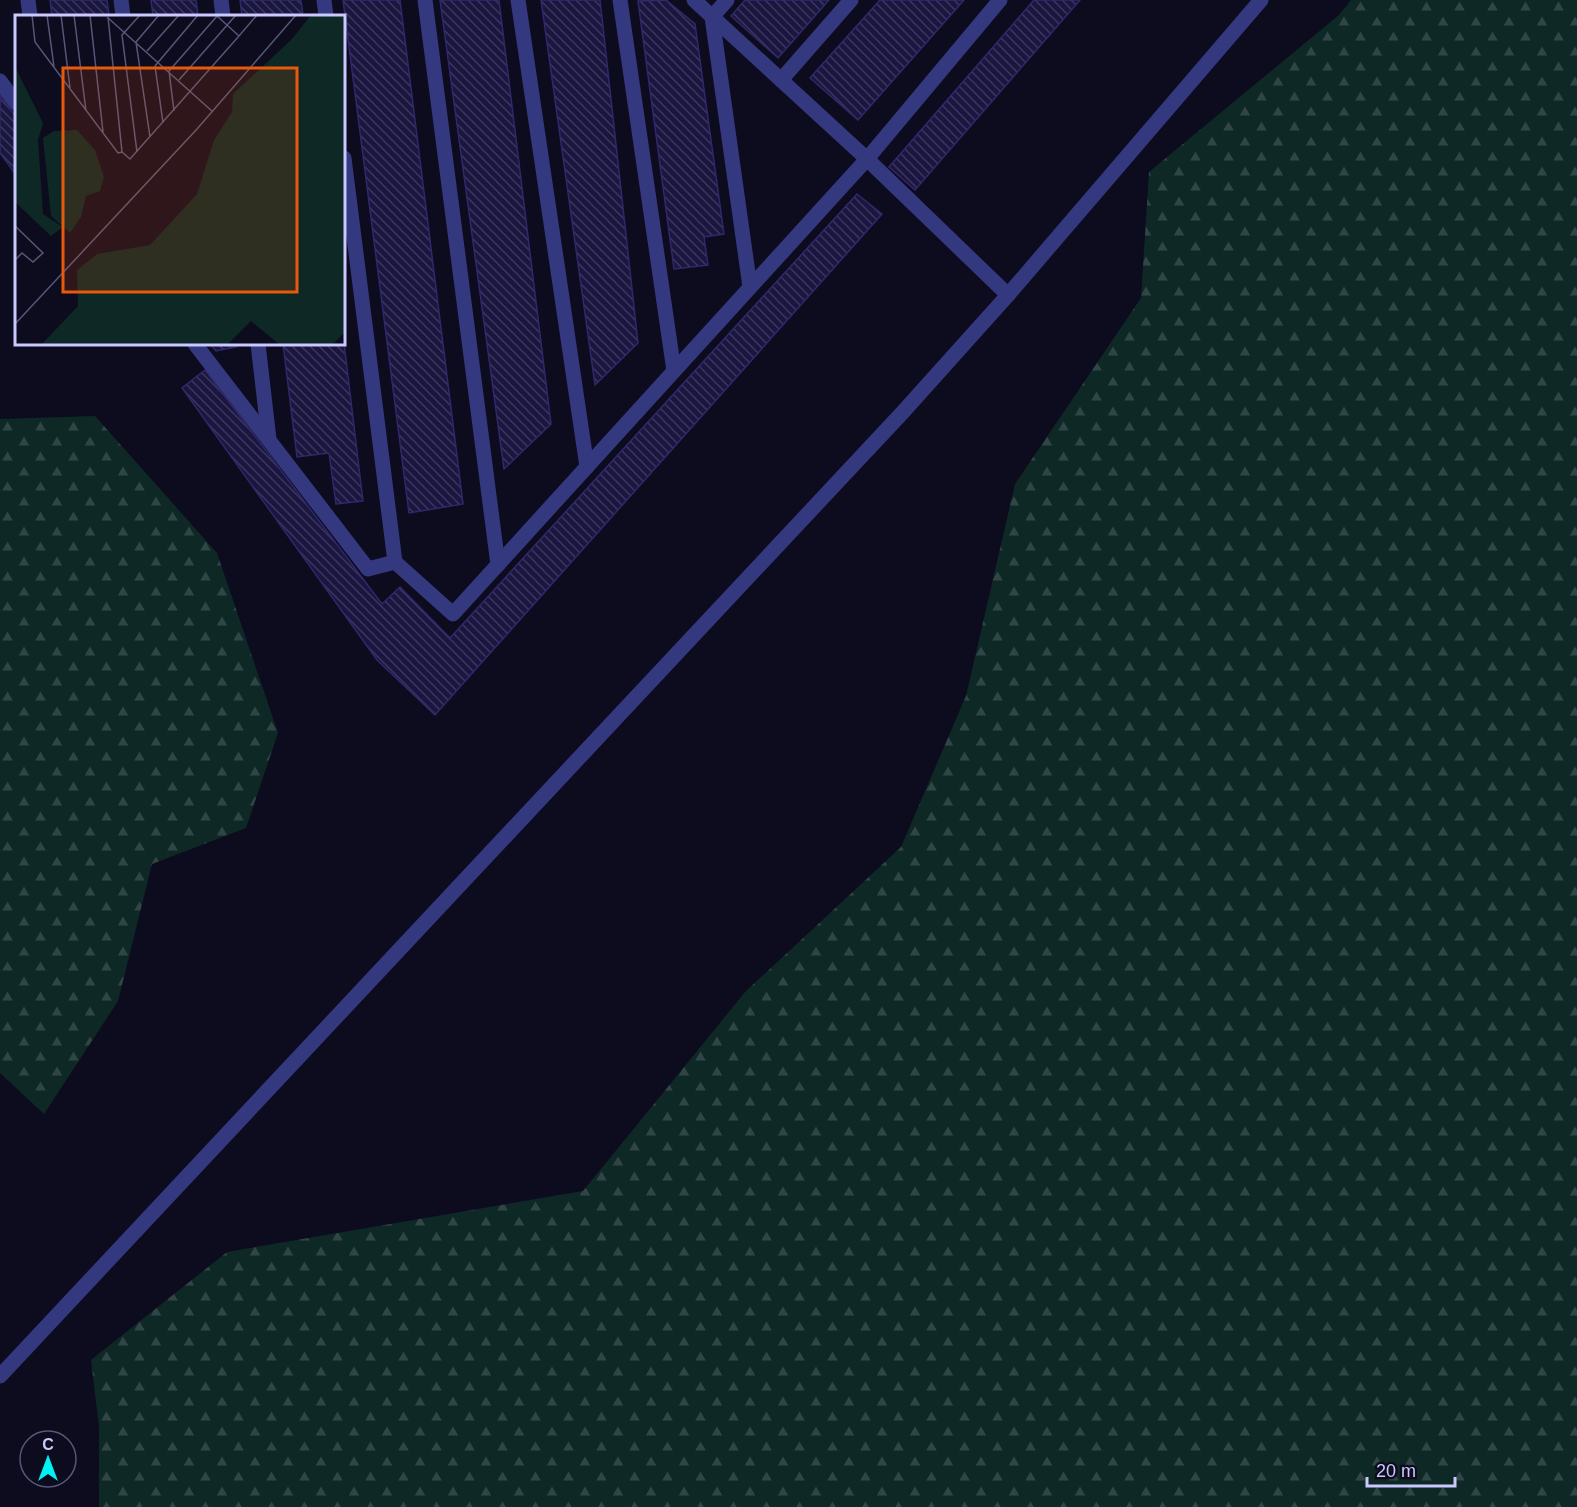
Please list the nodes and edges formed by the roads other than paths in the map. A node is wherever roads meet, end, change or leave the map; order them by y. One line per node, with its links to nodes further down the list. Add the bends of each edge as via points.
1 (28, 0): 13 (street)
2 (121, 0): 14 (street)
3 (221, 0): 15 (street)
4 (324, 0): 16 (street)
5 (425, 0): 31 (street)
6 (518, 0): 29 (street)
7 (620, 0): 27 (street)
8 (694, 0): 17 (street)
9 (727, 0): 17 (street)
10 (851, 0): 18 (street)
11 (1000, 0): 21 (street)
12 (1261, 0): 24 (street)
13 (30, 15)
14 (123, 15)
15 (223, 15)
16 (326, 15)
17 (712, 17): 18 (street); 23 (street)
18 (781, 80): 21 (street)
19 (0, 81): 20 (street)
20 (15, 102)
21 (867, 159): 23 (street); 24 (street)
22 (345, 166): 30 (street)
23 (750, 287): 27 (street)
24 (1008, 295): 32 (street)
25 (196, 345): 28 (street)
26 (258, 345): 28 (street)
27 (674, 371): 29 (street)
28 (269, 439): 30 (street, via 368,569)
29 (587, 466): 31 (street)
30 (395, 562): 31 (street, via 453,614)
31 (498, 565)
32 (0, 1376)

